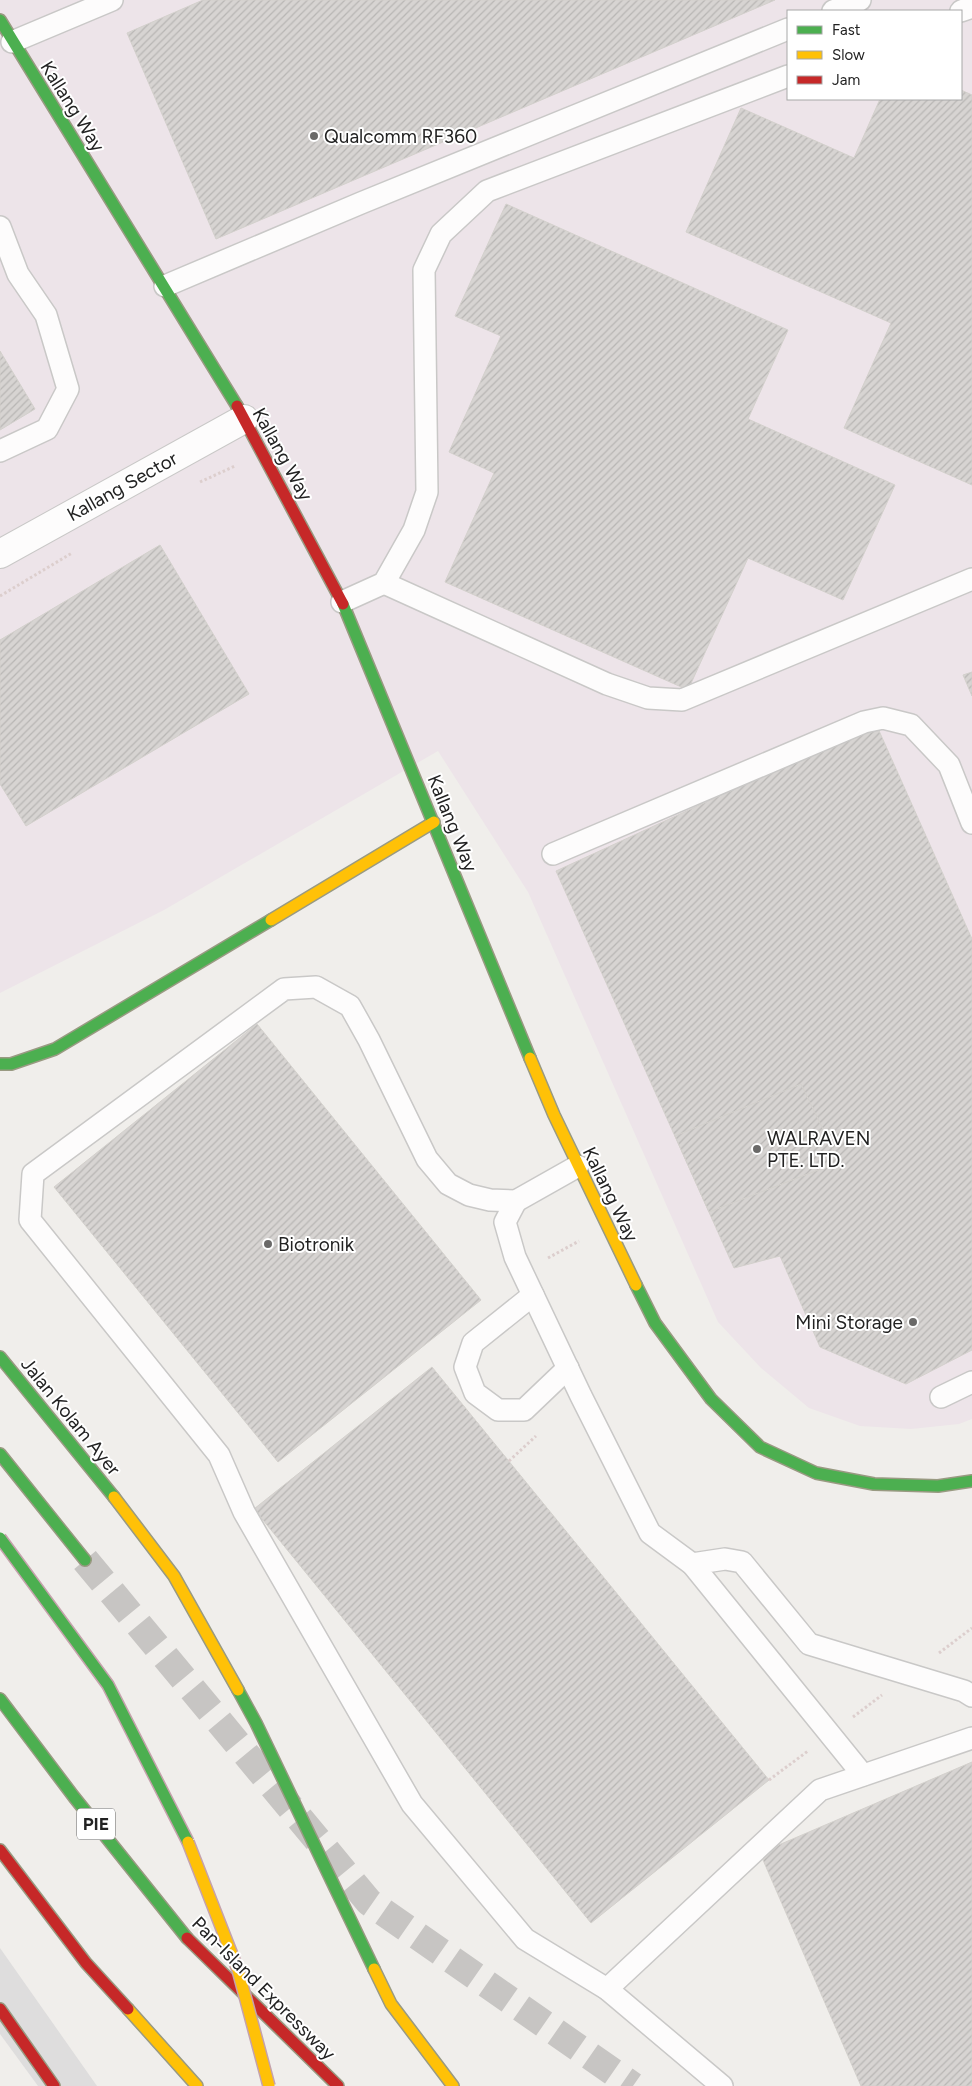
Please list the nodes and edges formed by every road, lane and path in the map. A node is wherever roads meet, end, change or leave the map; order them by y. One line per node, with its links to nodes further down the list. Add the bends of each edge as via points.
1 (112, 0): 6 (lane)
2 (860, 0): 3 (lane)
3 (835, 10)
4 (0, 20): 6 (main road, Kallang Way)
5 (787, 29): 9 (lane)
6 (12, 42): 9 (main road, Kallang Way)
7 (787, 76): 17 (lane, via 487,191 441,234 424,270 427,492 414,530)
8 (0, 227): 11 (lane, via 18,274 46,315 68,389 48,429)
9 (166, 286): 10 (main road, Kallang Way)
10 (244, 419): 12 (main road, Kallang Way); 15 (street, Kallang Sector)
11 (0, 450)
12 (263, 452): 13 (path); 19 (main road, Kallang Way)
13 (192, 486)
14 (80, 549): 18 (path)
15 (0, 554)
16 (972, 579): 17 (lane, via 682,700 648,698 607,684)
17 (384, 583): 19 (lane)
18 (0, 596)
19 (342, 602): 20 (main road, Kallang Way)
20 (434, 822): 23 (main road, via 56,1049 11,1064); 24 (main road, Kallang Way)
21 (972, 823): 22 (lane, via 949,765 912,725 883,718 864,722)
22 (553, 854)
23 (0, 1064)
24 (578, 1166): 25 (lane); 32 (main road, Kallang Way, via 655,1323 712,1399 760,1447 816,1473 874,1484 938,1486)
25 (516, 1201): 26 (lane, via 505,1222 515,1257); 45 (lane, via 468,1195 448,1184 427,1159 370,1040 350,1006 316,987 284,989 33,1174 30,1220 219,1455 244,1512 412,1804 525,1939)
26 (533, 1296): 28 (lane); 28 (lane, via 473,1343 465,1367 475,1393 498,1410 524,1410)
27 (0, 1357): 51 (main road, Jalan Kolam Ayer, via 174,1576 256,1723 391,2004)
28 (568, 1368): 35 (lane, via 650,1533)
29 (972, 1382): 30 (lane)
30 (941, 1397)
31 (0, 1454): 34 (main road)
32 (972, 1481)
33 (0, 1538): 49 (main road, bridge, via 108,1685 187,1841 238,1970)
34 (85, 1560)
35 (692, 1564): 37 (lane, via 725,1559 742,1562 810,1644); 40 (lane)
36 (972, 1628): 37 (path)
37 (910, 1675): 38 (lane, via 964,1690); 40 (path)
38 (972, 1696)
39 (0, 1699): 50 (main road, Pan-Island Expressway / PIE, via 194,1947)
40 (830, 1735): 42 (lane); 43 (path)
41 (972, 1738): 42 (lane)
42 (863, 1775): 45 (lane, via 820,1790)
43 (769, 1780)
44 (0, 1850): 48 (main road, via 86,1963)
45 (607, 1989): 52 (lane)
46 (0, 2009): 47 (main road)
47 (54, 2086)
48 (197, 2086)
49 (269, 2086)
50 (338, 2086)
51 (453, 2086)
52 (722, 2086)

